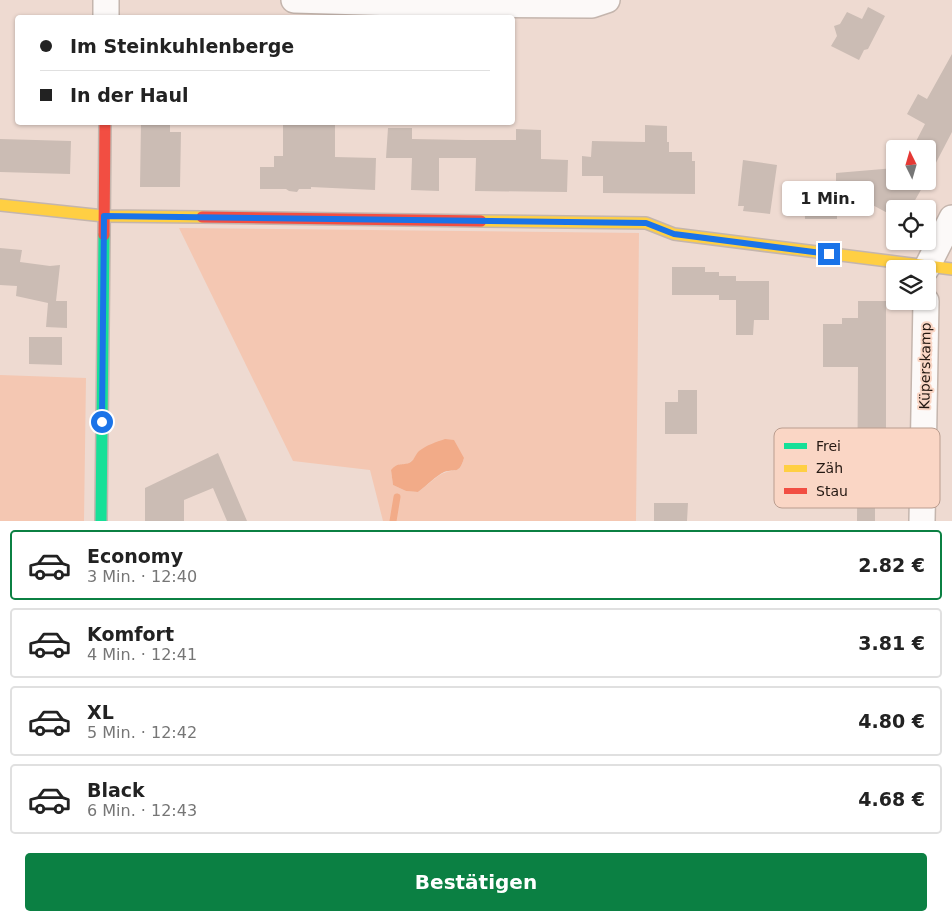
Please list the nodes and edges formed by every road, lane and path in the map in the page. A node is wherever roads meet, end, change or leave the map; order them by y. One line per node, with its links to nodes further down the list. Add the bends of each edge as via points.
1 (106, 0): 4 (street)
2 (294, 0): 3 (street, via 414,4 592,4)
3 (607, 0)
4 (106, 15)
5 (105, 125): 7 (street)
6 (0, 204): 7 (street)
7 (104, 216): 10 (street, via 646,223 674,234); 16 (street)
8 (952, 218): 9 (street)
9 (930, 260)
10 (886, 263)
11 (936, 268): 12 (street)
12 (952, 269)
13 (926, 310): 14 (street, Küperskamp)
14 (924, 428)
15 (922, 508): 17 (street, Küperskamp)
16 (101, 521)
17 (922, 521)

